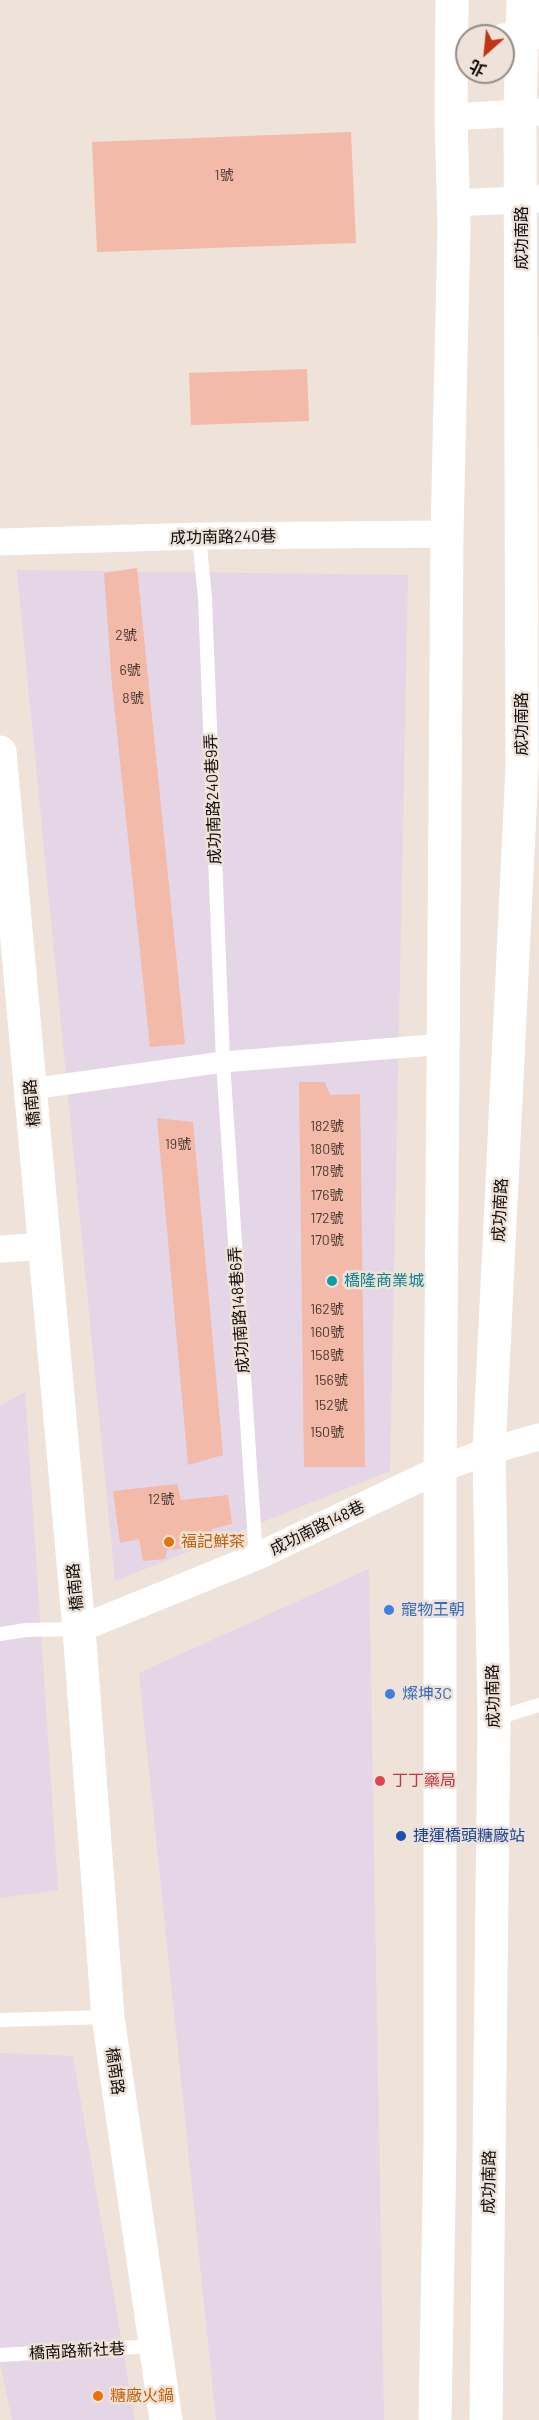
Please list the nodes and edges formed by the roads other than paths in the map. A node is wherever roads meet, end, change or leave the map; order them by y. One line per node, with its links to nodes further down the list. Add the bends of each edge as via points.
1 (452, 0): 3 (main road)
2 (523, 0): 4 (main road, 成功南路)
3 (456, 24)
4 (521, 36): 6 (main road, 成功南路)
5 (455, 78): 7 (main road)
6 (529, 113): 7 (street); 8 (main road, 成功南路)
7 (451, 117): 9 (main road)
8 (530, 199): 9 (street); 14 (main road, 成功南路)
9 (454, 203): 10 (main road)
10 (447, 534): 11 (street, 成功南路240巷); 15 (main road)
11 (199, 536): 12 (street, 成功南路240巷); 16 (lane, 成功南路240巷9弄, via 205,598)
12 (0, 542)
13 (0, 752): 17 (main road, 橋南路)
14 (530, 769): 21 (main road, 成功南路)
15 (445, 1044): 16 (street); 22 (main road)
16 (223, 1062): 17 (street); 23 (lane, 成功南路148巷6弄)
17 (31, 1089): 18 (main road, 橋南路)
18 (45, 1246): 19 (street); 24 (main road, 橋南路)
19 (0, 1249)
20 (539, 1437): 21 (street, 成功南路148巷)
21 (489, 1451): 22 (street, 成功南路148巷); 27 (main road, 成功南路)
22 (440, 1469): 23 (street, 成功南路148巷); 33 (main road, via 440,2143)
23 (256, 1557): 24 (street, 成功南路148巷)
24 (79, 1629): 25 (lane); 28 (main road, 橋南路)
25 (0, 1634)
26 (539, 1705): 27 (lane)
27 (494, 1719): 34 (main road, 成功南路)
28 (108, 2017): 29 (lane); 30 (main road, 橋南路)
29 (0, 2020)
30 (155, 2346): 31 (lane, 橋南路新社巷); 32 (main road, 橋南路)
31 (0, 2355)
32 (166, 2420)
33 (435, 2420)
34 (486, 2420)

